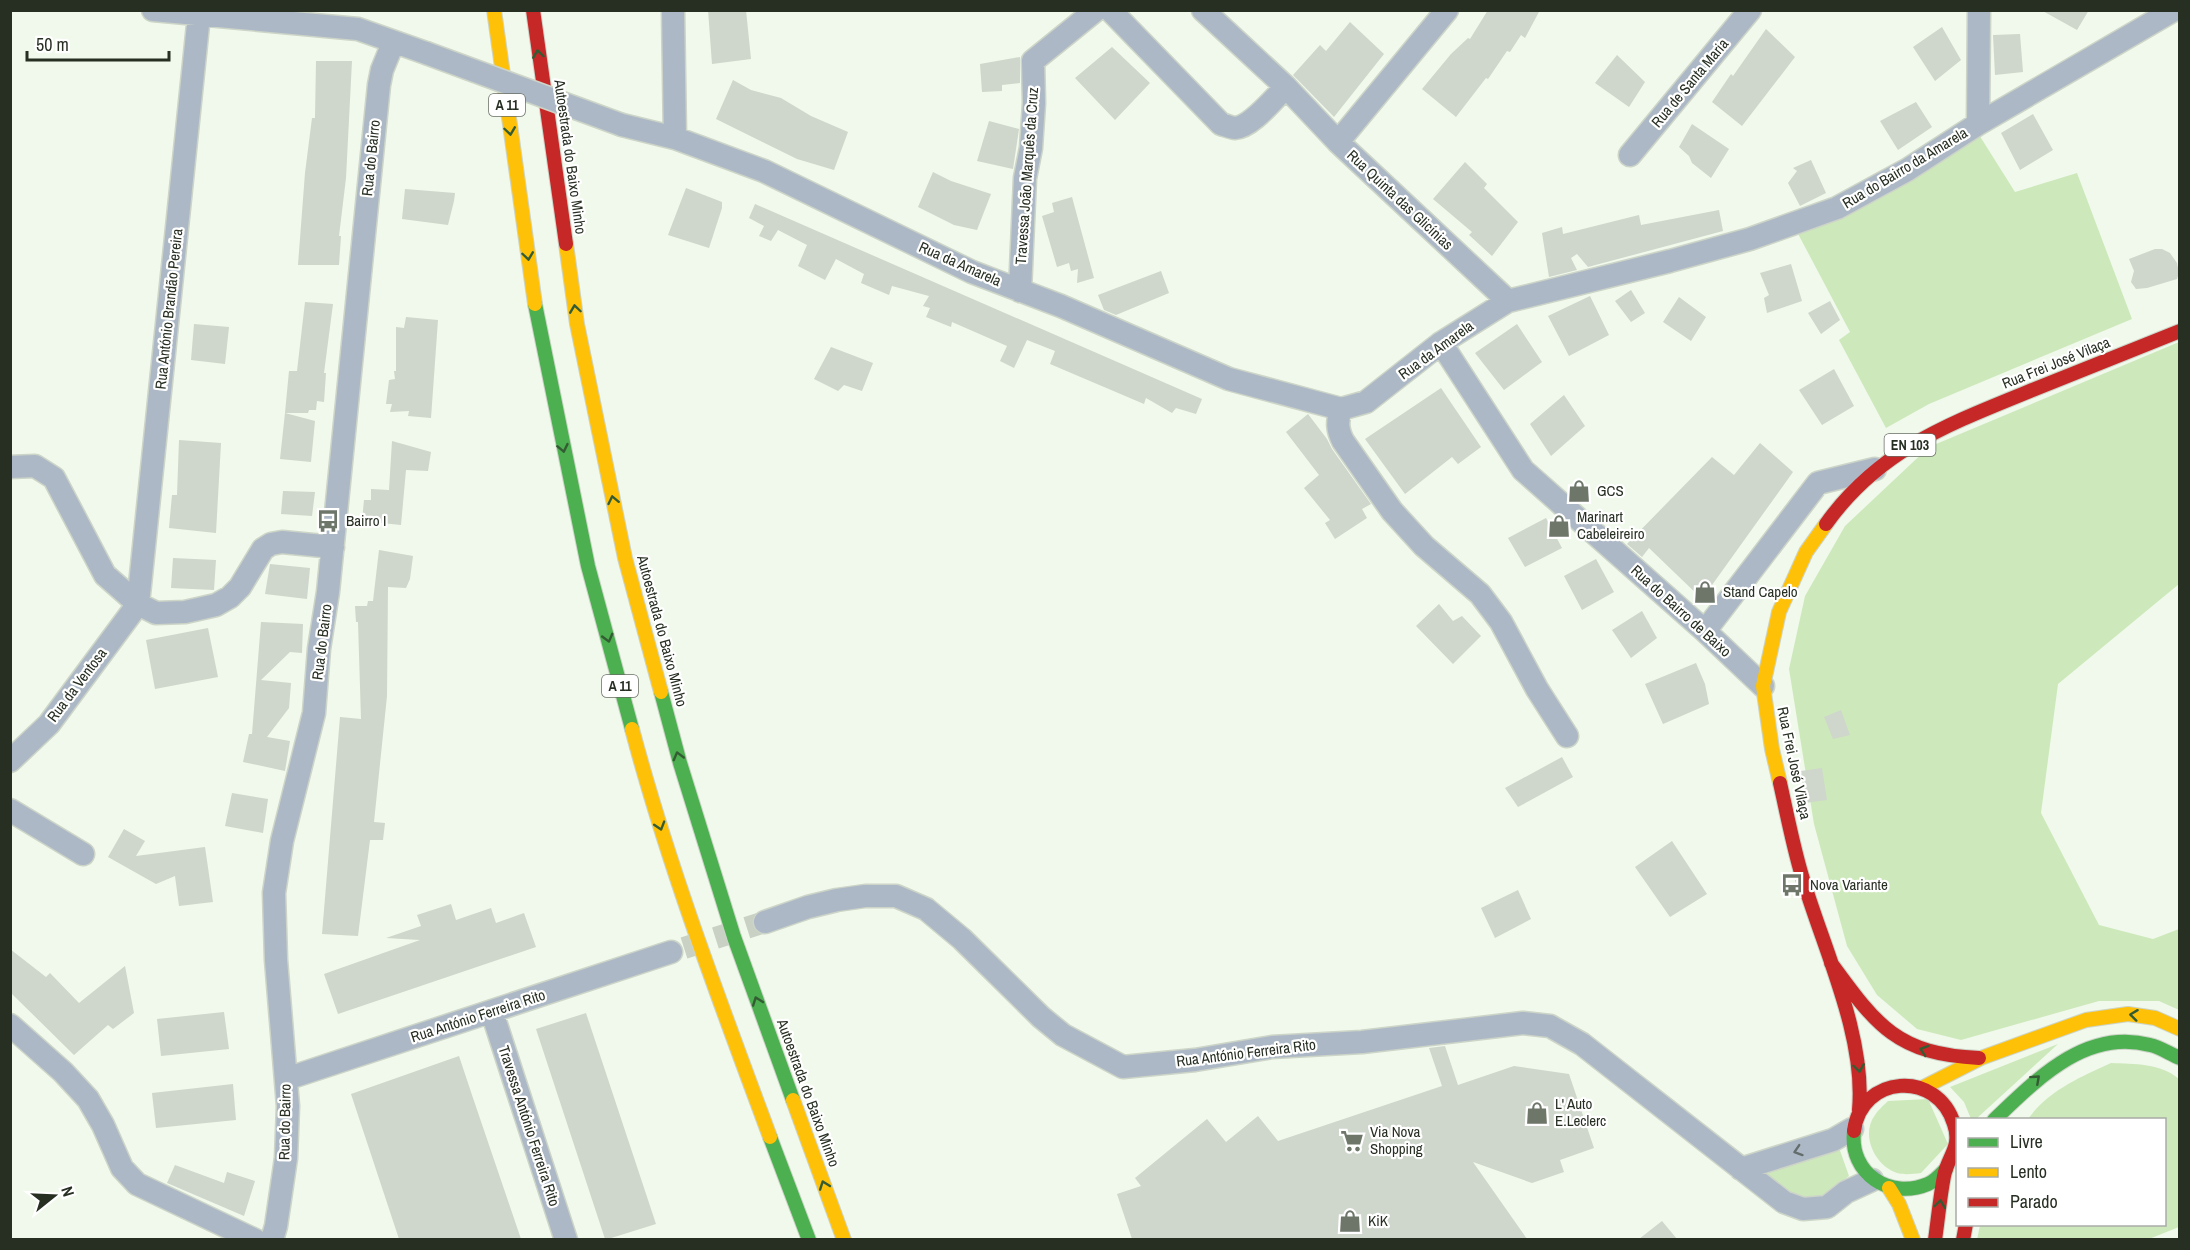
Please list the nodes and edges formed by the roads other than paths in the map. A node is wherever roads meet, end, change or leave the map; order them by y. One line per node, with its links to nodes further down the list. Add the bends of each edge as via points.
1 (153, 10): 12 (street, Rua da Amarela)
2 (494, 10): 52 (main road, A 11, one-way to 52, via 538,328 588,566 644,775 698,945)
3 (532, 10): 61 (main road, Autoestrada do Baixo Minho / A 11, one-way to 3, via 734,937 680,763 625,558 577,324)
4 (673, 10): 16 (street)
5 (1096, 10): 19 (street, Travessa João Marquês da Cruz, via 1033,62 1034,103 1025,178)
6 (1110, 10): 14 (street, via 1221,124 1235,128 1243,125)
7 (1203, 10): 14 (street)
8 (1447, 10): 17 (street, Rua Quinta das Glicínias)
9 (1750, 10): 18 (street, Rua de Santa Maria)
10 (1979, 10): 15 (street)
11 (2174, 10): 15 (street, Rua do Bairro da Amarela)
12 (199, 15): 13 (street, Rua da Amarela, via 358,29); 27 (street, Rua António Brandão Pereira)
13 (393, 43): 16 (street, Rua da Amarela, bridge, via 621,125); 26 (street, Rua do Bairro, via 379,85)
14 (1286, 87): 17 (street)
15 (1978, 124): 20 (street, Rua do Bairro da Amarela, via 1908,170 1837,208 1739,242)
16 (675, 138): 19 (street, Rua da Amarela, via 764,171 972,272)
17 (1338, 142): 20 (street, Rua Quinta das Glicínias)
18 (1630, 154)
19 (1020, 291): 23 (street, Rua da Amarela, via 1229,379)
20 (1508, 301): 22 (street, Rua da Amarela)
21 (2180, 331): 25 (main road, Rua Frei José Vilaça / EN 103, via 1966,417 1921,438)
22 (1441, 343): 23 (street, Rua da Amarela, via 1366,402); 28 (street, Rua do Bairro de Baixo, via 1523,470)
23 (1341, 409): 30 (street, via 1337,422 1343,441 1392,511 1424,546 1480,594 1501,622)
24 (10, 467): 27 (street, via 35,466 54,478 105,575)
25 (1876, 468): 28 (street, via 1818,483); 29 (main road, Rua Frei José Vilaça / EN 103, via 1840,504 1806,552 1779,612)
26 (333, 547): 27 (street, via 271,544 263,549 240,587 216,605 170,614 156,613); 45 (street, Rua do Bairro, via 314,712 282,841 274,893)
27 (138, 604): 31 (street, Rua da Ventosa, via 49,724)
28 (1705, 631): 29 (street, Rua do Bairro de Baixo)
29 (1763, 686): 36 (main road, Rua Frei José Vilaça / EN 103, via 1772,749 1802,875)
30 (1567, 736)
31 (10, 761)
32 (10, 810): 33 (street)
33 (83, 854)
34 (765, 922): 53 (street, Rua António Ferreira Rito, via 837,900 896,896 926,909 953,931 1063,1035 1123,1067 1272,1047 1362,1042 1522,1023 1550,1026 1582,1044)
35 (671, 952): 37 (street, Rua António Ferreira Rito)
36 (1831, 963): 39 (main road, Rua Frei José Vilaça / EN 103); 42 (main road, one-way to 36, via 1941,1056 1901,1041 1871,1016)
37 (492, 1012): 45 (street, Rua António Ferreira Rito); 58 (street, Travessa António Ferreira Rito)
38 (10, 1025): 56 (street, via 88,1100 122,1168 137,1184)
39 (1851, 1026): 41 (main road, Rua Frei José Vilaça / EN 103); 50 (main road, Rua Frei José Vilaça / EN 103, one-way to 50, via 1861,1090)
40 (2180, 1029): 42 (main road, one-way to 42, via 2155,1018 2109,1015)
41 (1873, 1053)
42 (1981, 1058): 46 (main road)
43 (2180, 1058): 47 (main road, one-way to 43, via 2061,1059 2094,1045 2112,1041 2152,1044)
44 (1896, 1074): 46 (main road)
45 (286, 1079): 57 (street, Rua do Bairro, via 286,1158)
46 (1916, 1087): 50 (main road, via 1890,1087 1872,1096); 51 (main road, via 1935,1095 1946,1106 1954,1120)
47 (2019, 1095): 48 (main road); 49 (main road)
48 (1995, 1118)
49 (2008, 1118)
50 (1855, 1120): 53 (street, one-way to 53, via 1833,1140); 55 (main road, Rua Frei José Vilaça / EN 103, via 1852,1148 1859,1166)
51 (1956, 1150): 54 (main road)
52 (777, 1158): 59 (main road, A 11); 60 (main road)
53 (1741, 1169): 55 (street, Rua António Ferreira Rito, via 1785,1202 1803,1209 1827,1207 1846,1192)
54 (1946, 1169): 55 (main road, via 1930,1183 1910,1190); 63 (main road, one-way to 54)
55 (1880, 1184): 62 (main road, Rua Frei José Vilaça / EN 103, via 1899,1204)
56 (255, 1239)
57 (272, 1239)
58 (566, 1239)
59 (805, 1239)
60 (809, 1239)
61 (844, 1239)
62 (1913, 1239)
63 (1935, 1239)

